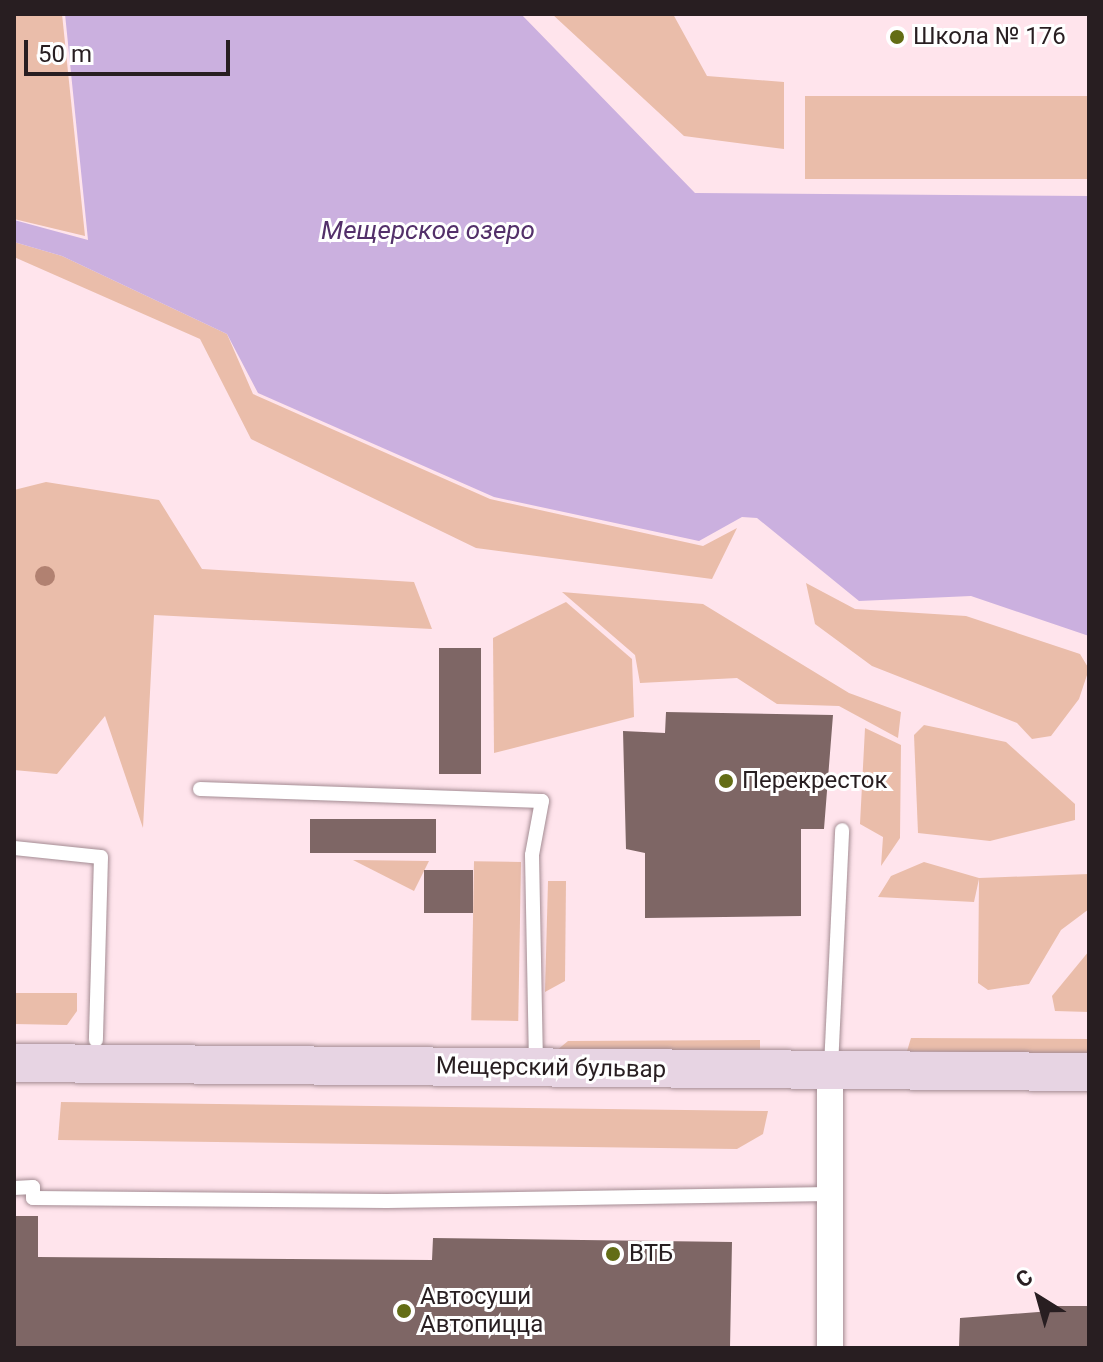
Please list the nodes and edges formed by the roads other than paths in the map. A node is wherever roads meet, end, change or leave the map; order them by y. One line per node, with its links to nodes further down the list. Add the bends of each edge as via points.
1 (200, 789): 7 (lane, via 542,801 532,855)
2 (842, 830): 8 (lane)
3 (14, 848): 5 (lane, via 101,857)
4 (108, 1015): 5 (lane)
5 (96, 1040): 6 (lane)
6 (21, 1063): 7 (main road, Мещерский бульвар)
7 (536, 1068): 8 (main road, Мещерский бульвар)
8 (830, 1072): 9 (main road, Мещерский бульвар); 11 (street)
9 (1089, 1072)
10 (14, 1188): 11 (lane, via 33,1187 33,1198 387,1201)
11 (830, 1194): 12 (street)
12 (830, 1348)

